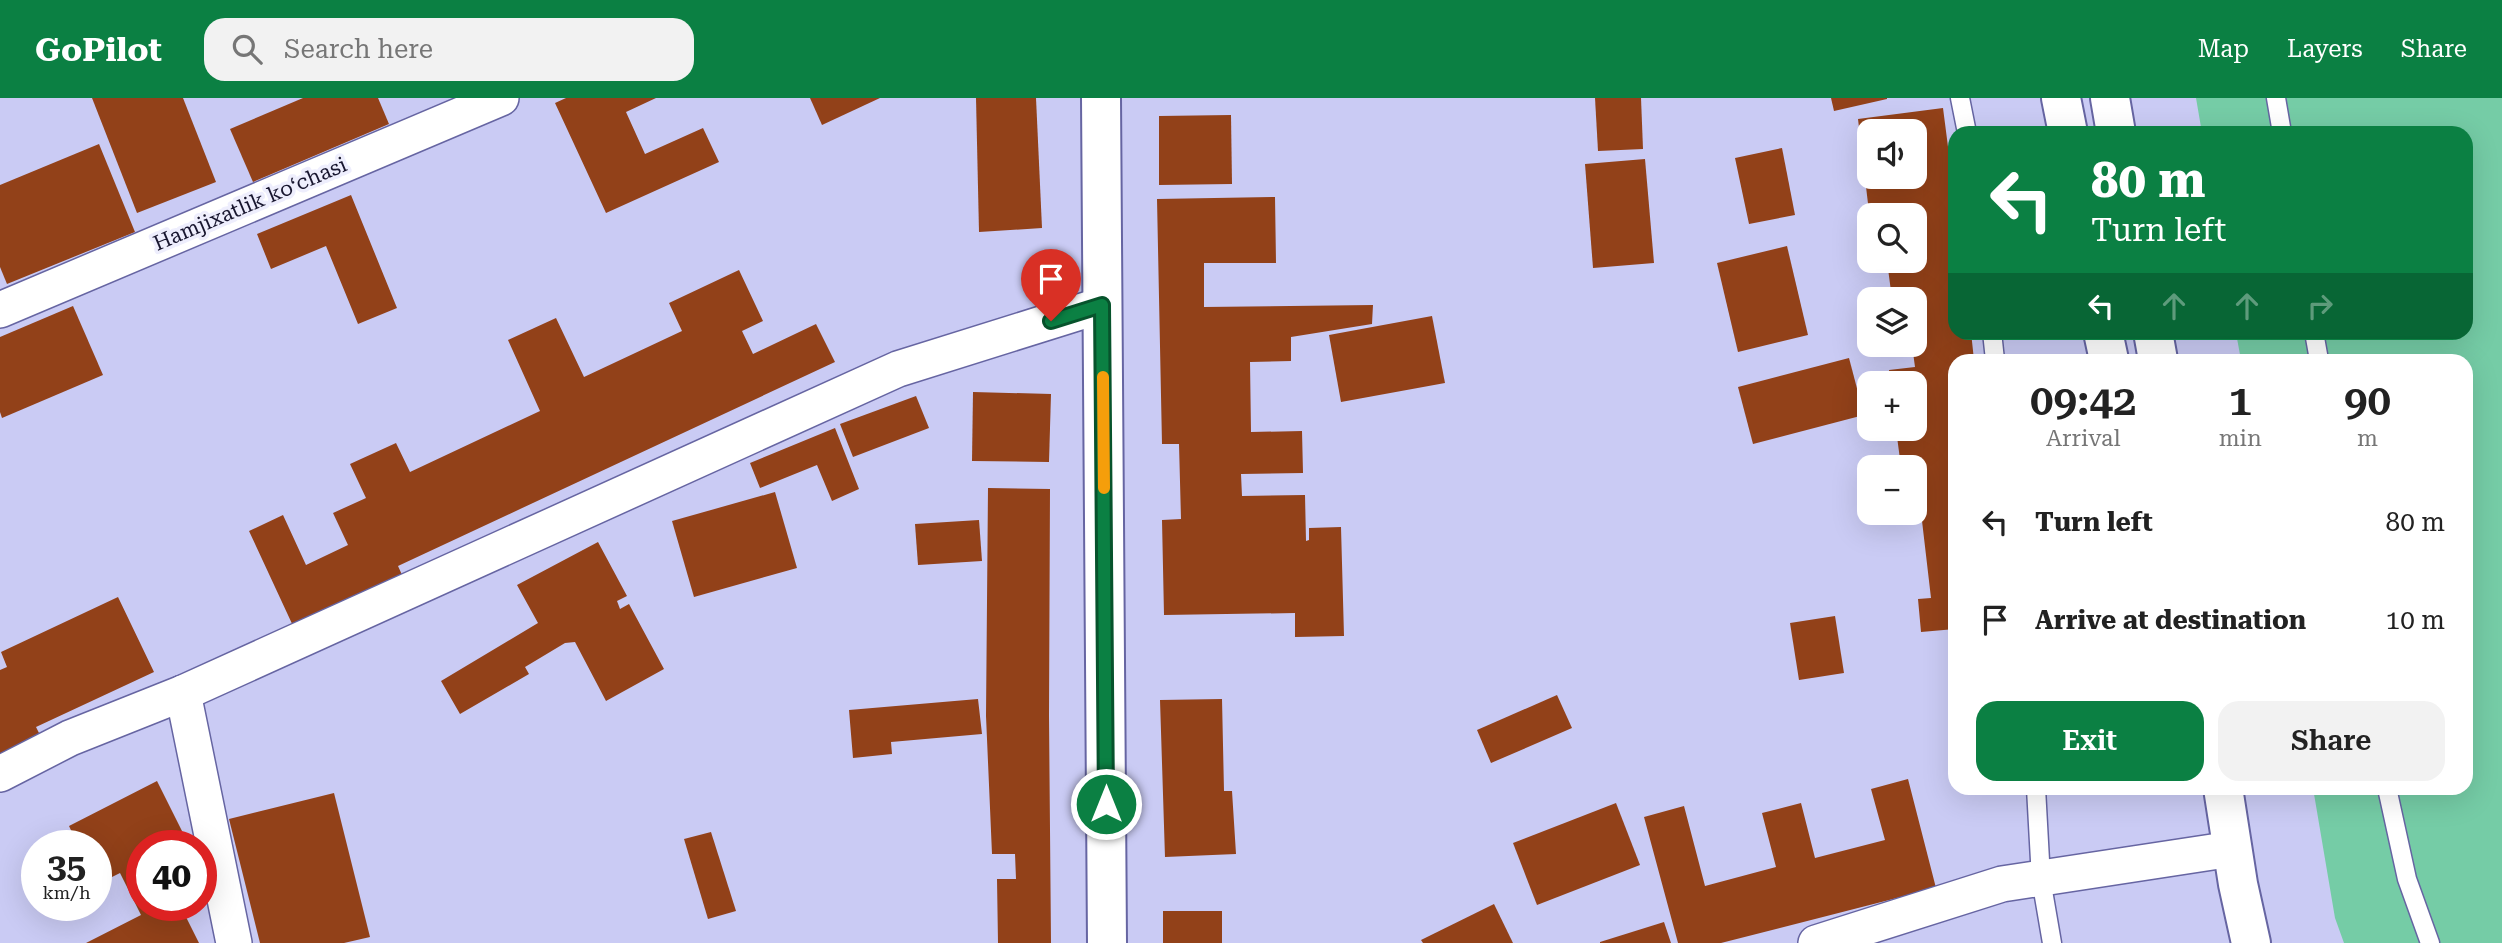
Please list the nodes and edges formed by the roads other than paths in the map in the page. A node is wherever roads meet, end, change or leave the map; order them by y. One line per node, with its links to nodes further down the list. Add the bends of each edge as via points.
1 (501, 98): 12 (street, Hamjixatlik koʻchasi)
2 (1101, 98): 11 (street)
3 (1960, 98): 7 (lane)
4 (2061, 98): 8 (street)
5 (2110, 98): 9 (street)
6 (2276, 98): 10 (lane)
7 (1966, 126)
8 (2066, 126)
9 (2115, 126)
10 (2281, 126)
11 (1102, 305): 13 (street, via 898,369); 22 (street)
12 (0, 310)
13 (184, 693): 14 (street, via 70,738); 21 (street)
14 (0, 774)
15 (2036, 795): 20 (lane)
16 (2217, 795): 19 (street)
17 (2224, 795): 19 (street)
18 (2389, 795): 26 (lane, via 2407,879)
19 (2232, 849): 20 (street); 25 (street)
20 (2041, 879): 23 (street, via 2002,884); 24 (lane)
21 (234, 943)
22 (1107, 943)
23 (1816, 943)
24 (2052, 943)
25 (2251, 943)
26 (2430, 943)

